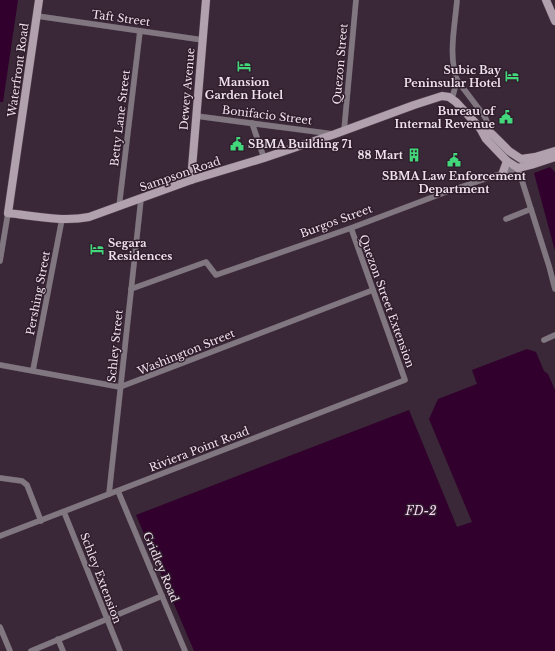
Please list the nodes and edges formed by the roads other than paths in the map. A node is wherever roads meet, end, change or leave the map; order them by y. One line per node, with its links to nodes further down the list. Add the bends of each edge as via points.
1 (39, 0): 6 (main road, Waterfront Road)
2 (206, 0): 9 (main road, Dewey Avenue)
3 (356, 0): 15 (street, Quezon Street)
4 (457, 0): 10 (street, via 452,63)
5 (546, 0): 7 (main road)
6 (37, 16): 8 (street, Taft Street); 29 (main road, Waterfront Road)
7 (555, 21)
8 (140, 31): 9 (street, Taft Street); 27 (street, Betty Lane Street)
9 (202, 40): 12 (main road, Dewey Avenue)
10 (457, 80): 11 (street); 17 (street, via 485,117)
11 (452, 99): 14 (main road); 15 (main road, Sampson Road, via 438,96)
12 (196, 116): 13 (street, Bonifacio Street); 25 (main road, Dewey Avenue)
13 (252, 123): 16 (street, Bonifacio Street); 21 (street)
14 (480, 128): 17 (main road); 22 (main road, via 486,139)
15 (344, 131): 16 (main road, Sampson Road)
16 (335, 134): 21 (main road, Sampson Road)
17 (492, 134): 19 (main road, via 509,152 521,159)
18 (555, 151): 19 (main road)
19 (545, 154): 23 (main road)
20 (555, 157): 23 (main road, Burgos Street)
21 (264, 158): 25 (main road, Sampson Road)
22 (507, 161): 23 (main road); 24 (main road)
23 (518, 168): 24 (street, Burgos Street); 28 (street)
24 (503, 172): 32 (street, Burgos Street)
25 (190, 180): 26 (main road, Sampson Road)
26 (141, 199): 27 (main road, Sampson Road); 34 (street, Schley Street)
27 (118, 207): 31 (main road, Sampson Road, via 89,217)
28 (531, 209): 30 (street); 35 (street)
29 (8, 213): 31 (main road, Sampson Road); 33 (street, Waterfront Road)
30 (506, 219)
31 (62, 220): 40 (street, Pershing Street)
32 (351, 228): 34 (street, Burgos Street, via 216,275 206,262); 36 (street, Quezon Street Extension)
33 (0, 261)
34 (131, 289): 42 (street, Schley Street)
35 (555, 289)
36 (373, 290): 41 (street, Quezon Street Extension); 42 (street, Washington Street)
37 (555, 335): 38 (street)
38 (544, 340)
39 (0, 365): 40 (street)
40 (33, 370): 42 (street)
41 (405, 380): 44 (street, Riviera Point Road)
42 (120, 387): 45 (street, Schley Street)
43 (0, 478): 47 (street, via 22,481 27,485)
44 (118, 491): 45 (street, Riviera Point Road); 49 (street, Gridley Road)
45 (109, 494): 46 (street, Riviera Point Road)
46 (64, 512): 47 (street, Riviera Point Road); 50 (street, Schley Extension)
47 (41, 520): 48 (street, Riviera Point Road)
48 (0, 536)
49 (162, 596): 50 (street); 57 (street, Gridley Road)
50 (106, 619): 52 (street); 56 (street, Schley Extension)
51 (0, 627): 53 (street)
52 (58, 640): 54 (street); 55 (street)
53 (10, 651)
54 (31, 651)
55 (63, 651)
56 (120, 651)
57 (185, 651)

